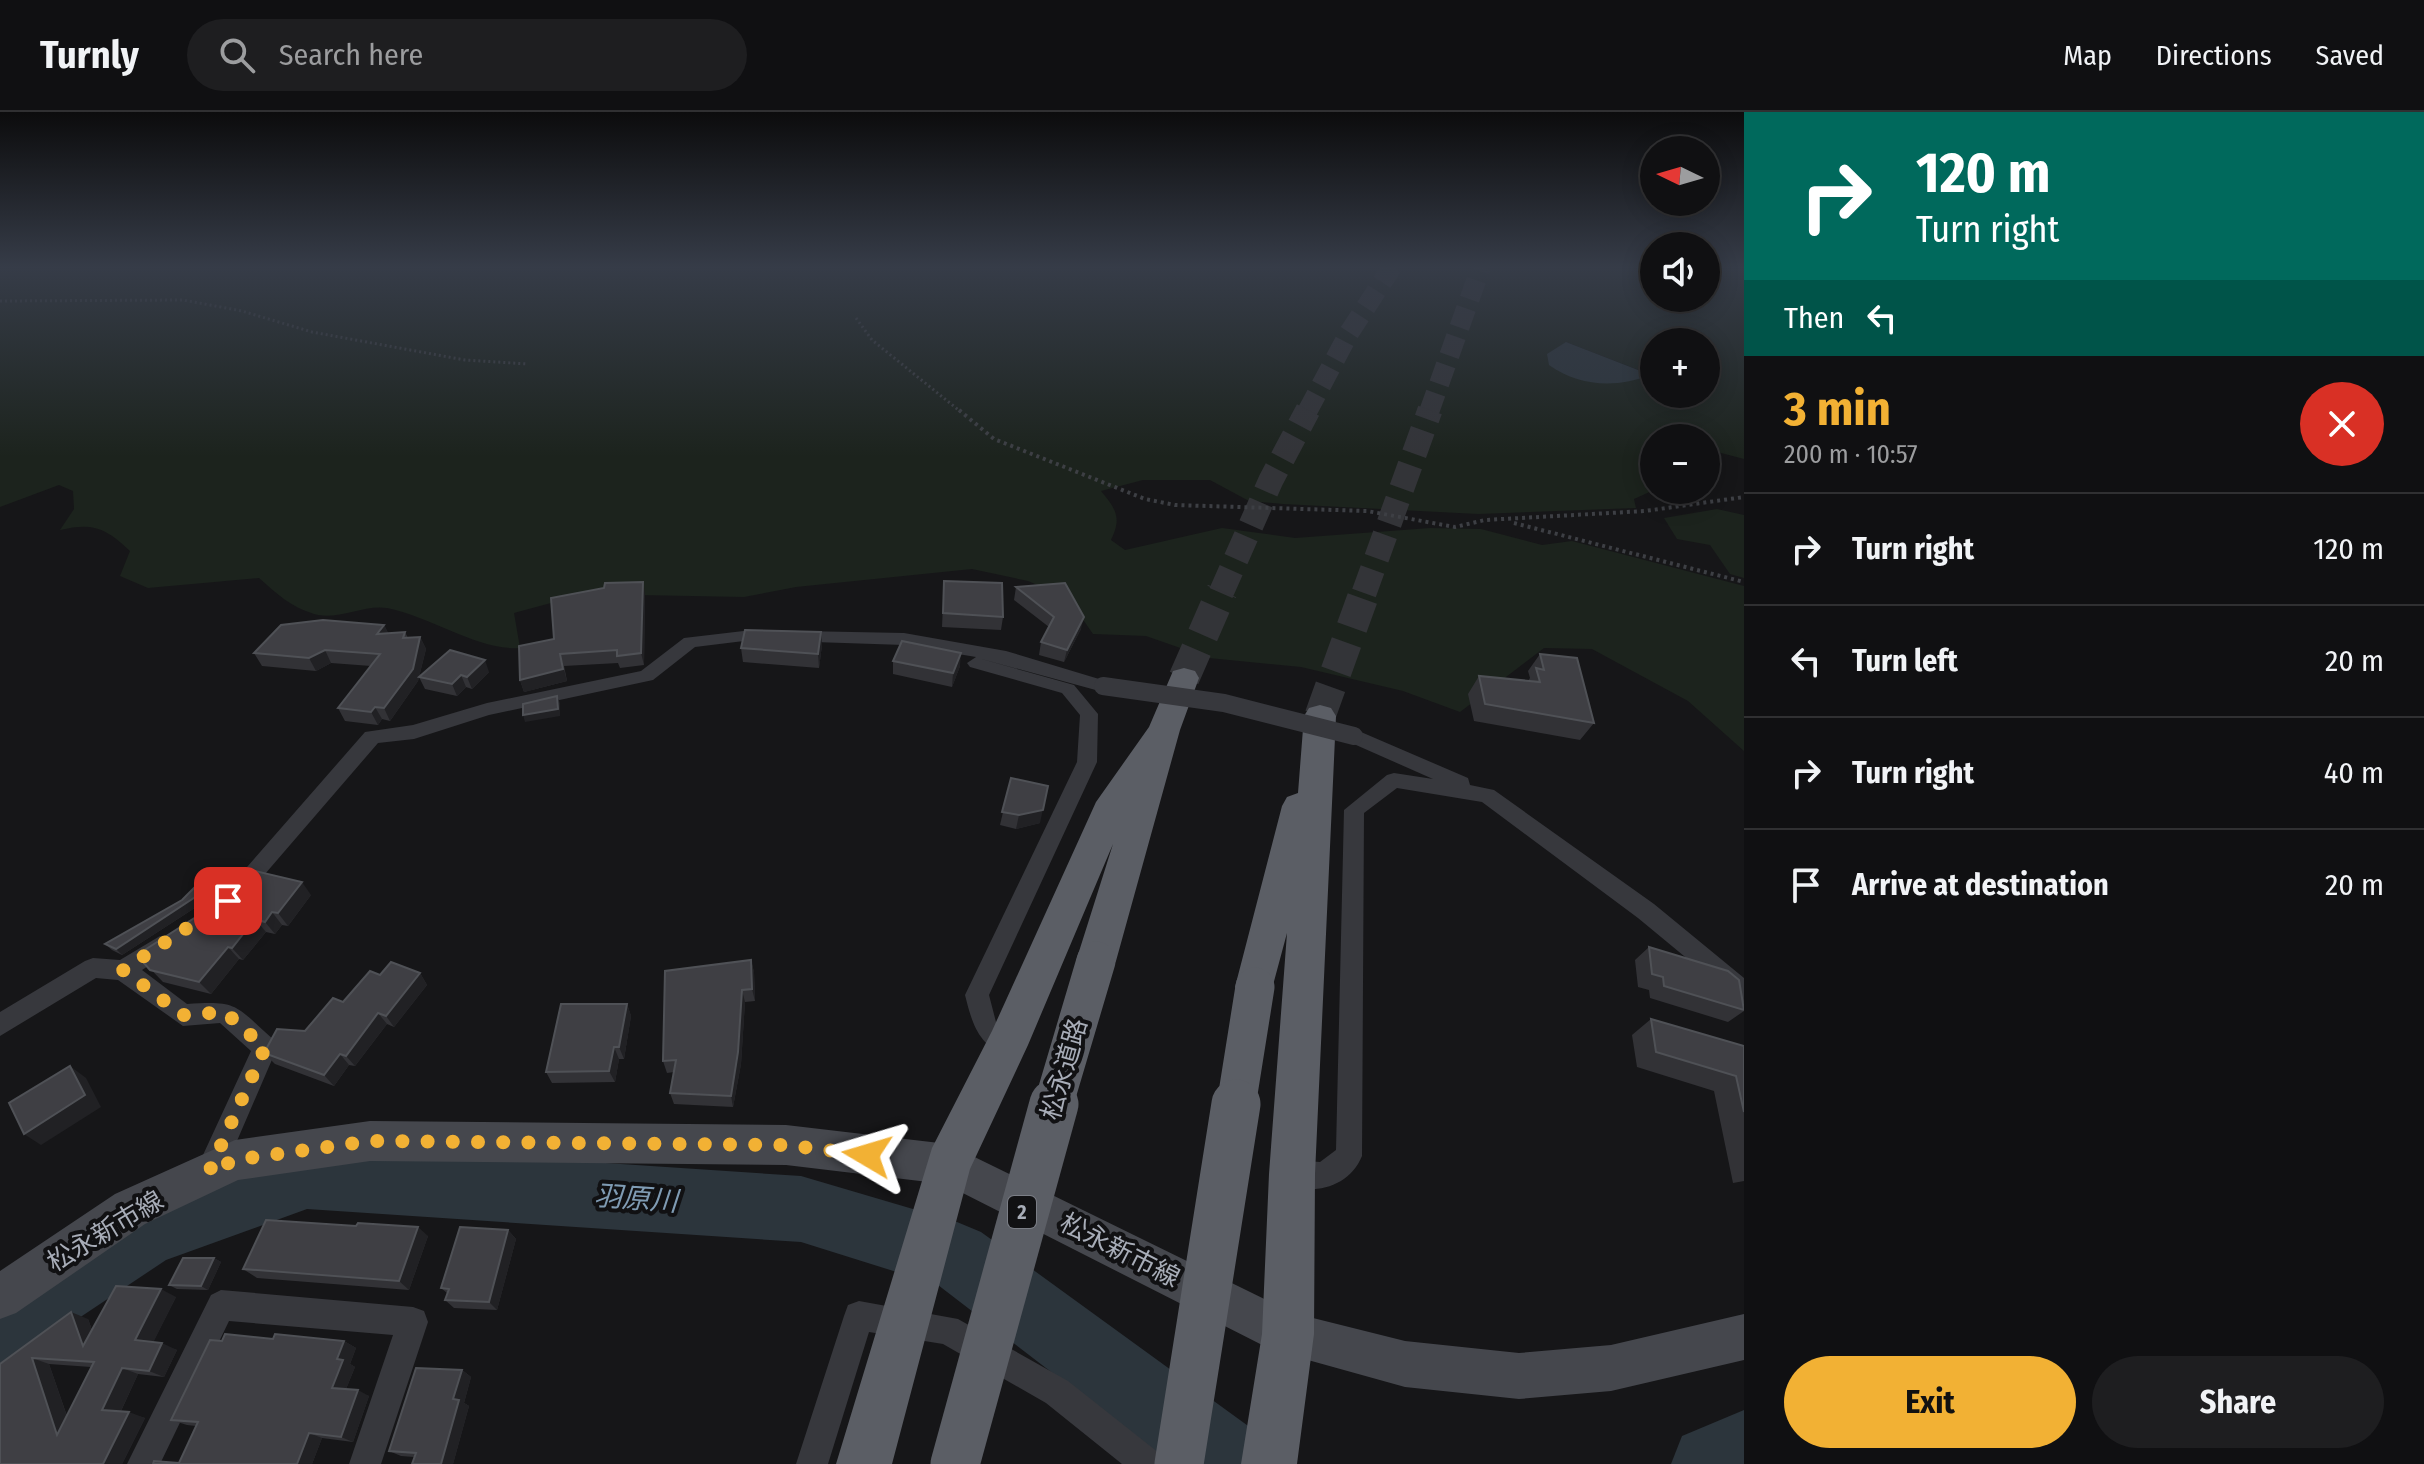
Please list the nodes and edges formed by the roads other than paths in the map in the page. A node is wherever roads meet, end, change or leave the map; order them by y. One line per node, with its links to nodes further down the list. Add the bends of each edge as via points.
1 (955, 652): 3 (street, bridge, via 1006,657 1103,686); 6 (street, via 904,639 752,635 690,642 647,676 487,709 414,732 372,737); 11 (street, via 1068,689 1089,714 1087,762 977,995 986,1028)
2 (1184, 678): 4 (highway, 松永道路 / 2)
3 (1337, 726): 5 (street); 14 (highway); 25 (highway, bridge, via 1255,987)
4 (1164, 730): 11 (highway, via 1113,802); 23 (highway, 松永道路 / 2, bridge, via 1012,1247)
5 (1487, 795): 9 (street, via 1646,911); 14 (street, via 1394,780 1354,810 1349,1156 1324,1176)
6 (228, 901)
7 (175, 936): 8 (street)
8 (123, 970): 10 (street, via 93,968); 13 (street, via 183,1015 225,1012 265,1048)
9 (1744, 992)
10 (0, 1025)
11 (1007, 1045): 12 (highway)
12 (948, 1164): 13 (main road, 松永新市線, via 786,1145 370,1141 235,1160); 16 (highway); 17 (main road, 松永新市線)
13 (209, 1172): 15 (main road, 松永新市線, via 130,1209)
14 (1292, 1174): 17 (highway)
15 (0, 1297)
16 (902, 1322): 21 (street, via 859,1316); 22 (highway); 24 (street, via 947,1330 1020,1370 1057,1392)
17 (1287, 1335): 18 (main road, 松永新市線, via 1405,1364 1519,1376 1611,1368); 26 (highway)
18 (1744, 1337)
19 (143, 1464): 20 (street, via 221,1305 413,1322)
20 (365, 1464)
21 (812, 1464)
22 (864, 1464)
23 (955, 1464)
24 (1148, 1464)
25 (1179, 1464)
26 (1269, 1464)

